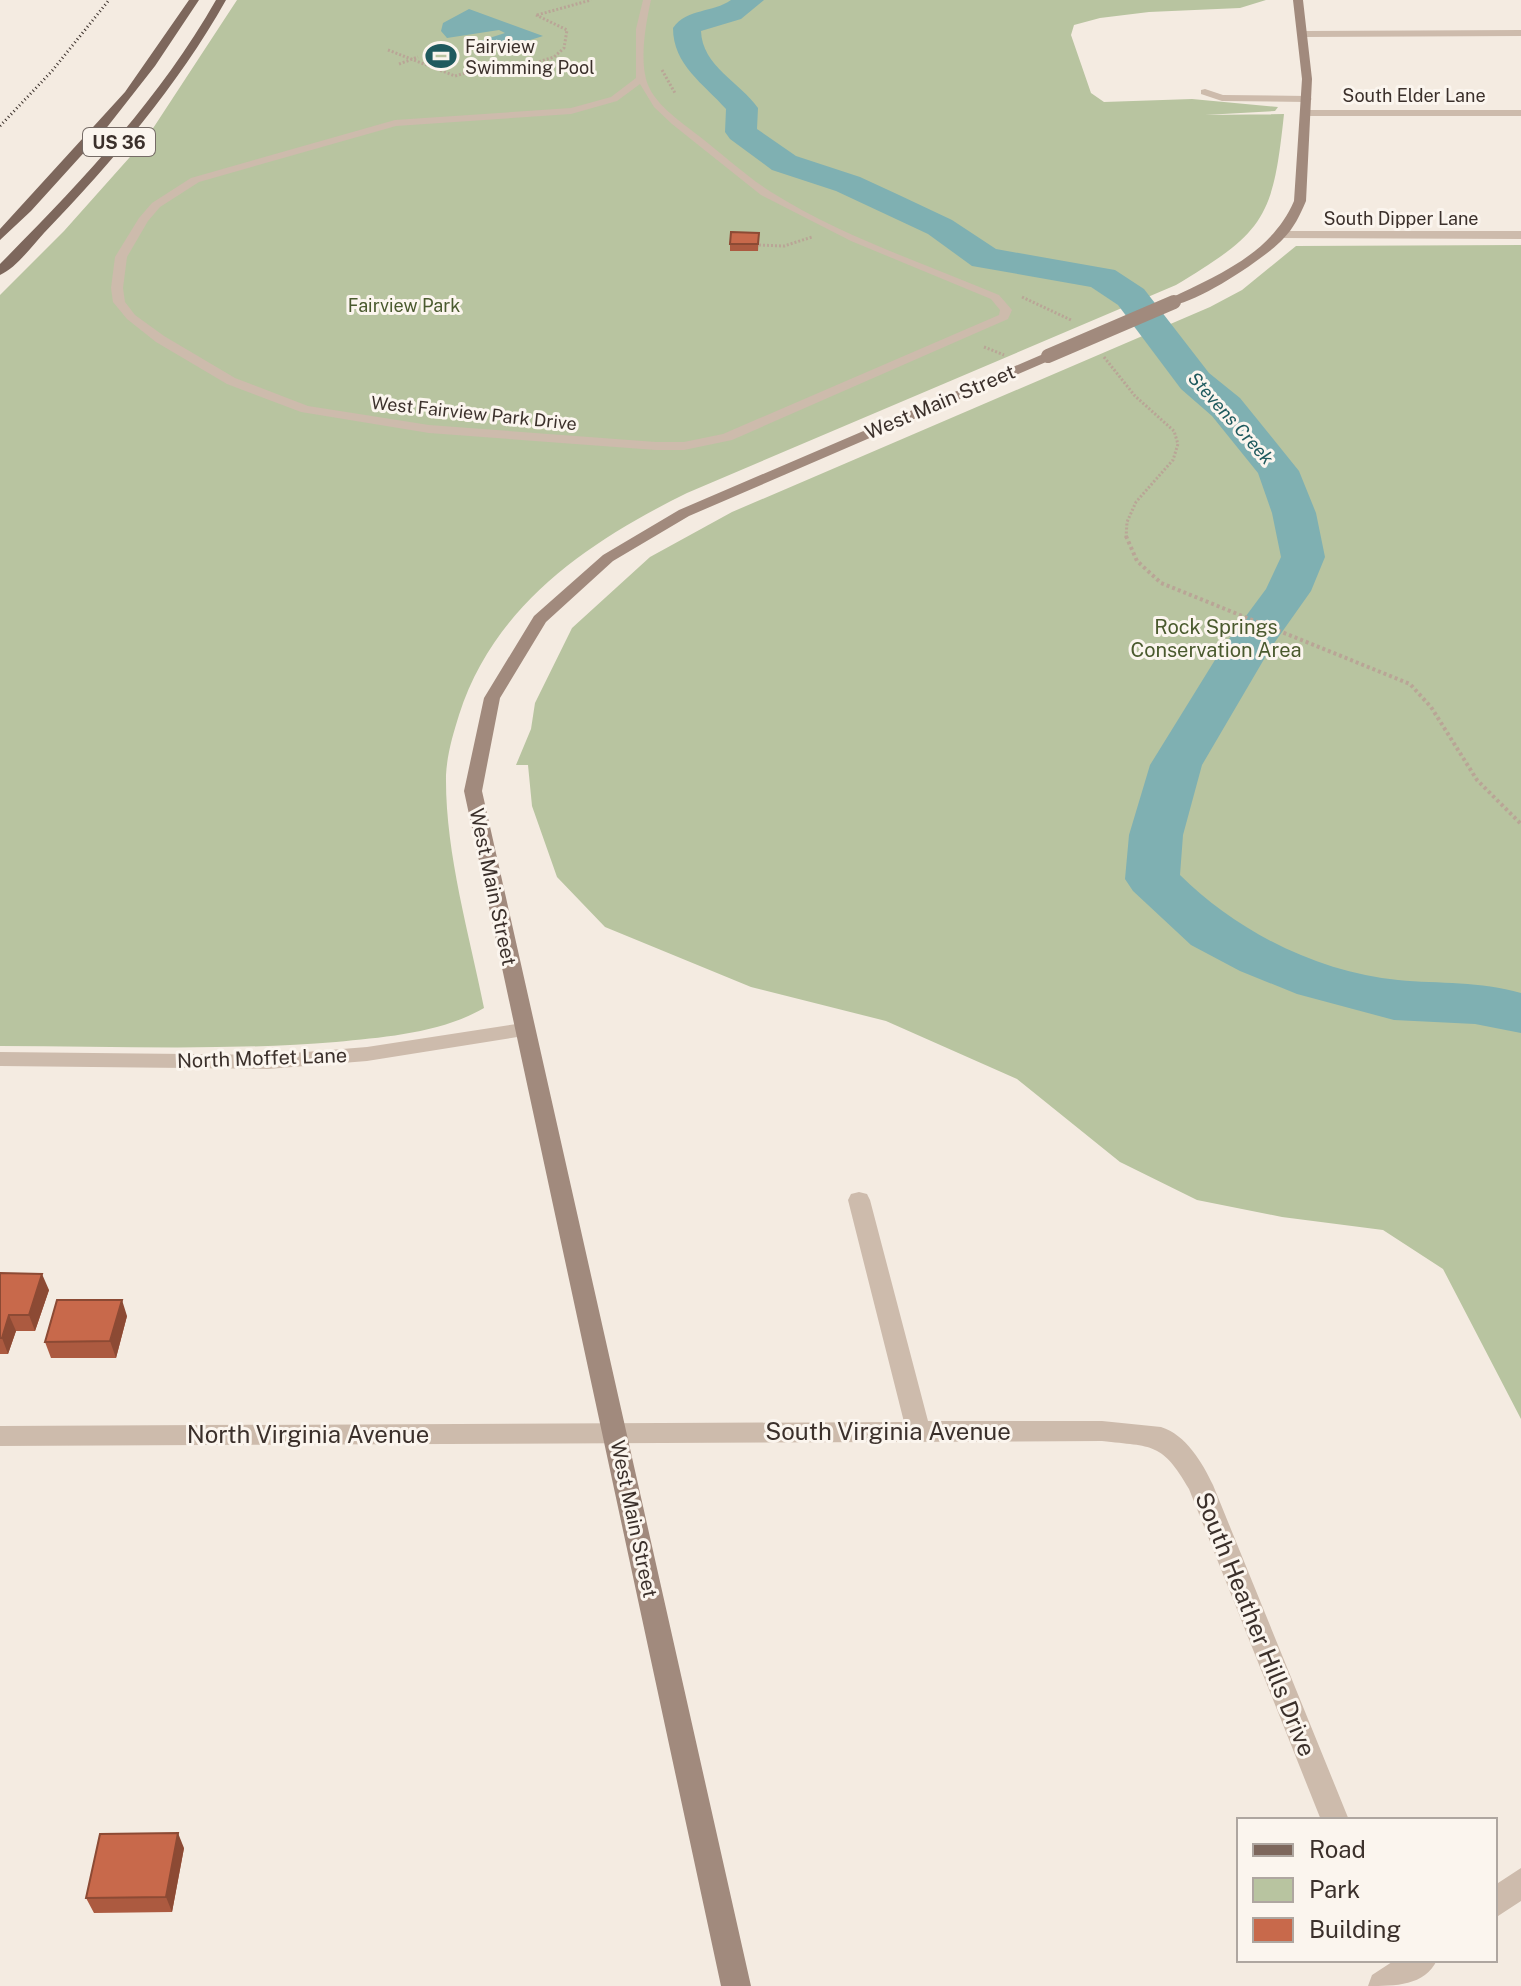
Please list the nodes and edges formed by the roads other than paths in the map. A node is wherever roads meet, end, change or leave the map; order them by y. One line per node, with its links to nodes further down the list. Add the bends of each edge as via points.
1 (194, 0): 14 (main road, US 36, via 119,107)
2 (221, 0): 15 (main road, US 36, via 153,101)
3 (647, 0): 7 (lane, via 640,29)
4 (1298, 0): 6 (street, West Main Street)
5 (1521, 33): 6 (street)
6 (1306, 34): 9 (street, West Main Street)
7 (641, 79): 7 (lane, West Fairview Park Drive, via 614,99 571,111 395,123 195,180 156,205 131,238 117,271 119,302 160,339 231,381 305,409 429,429 684,446 727,437 1004,317 1006,310 995,297 836,230 765,193 665,113)
8 (1205, 92): 9 (street, via 1222,98)
9 (1307, 99): 10 (street, West Main Street)
10 (1306, 113): 11 (street, South Elder Lane); 12 (street, West Main Street, via 1300,202)
11 (1521, 113)
12 (1280, 234): 13 (street, South Dipper Lane); 16 (street, West Main Street, bridge, via 1226,276 1174,302 684,513 608,558 540,619 492,698 473,791)
13 (1521, 235)
14 (0, 236)
15 (0, 271)
16 (523, 1030): 17 (street, North Moffet Lane, via 367,1054 268,1062); 20 (street, West Main Street)
17 (0, 1059)
18 (859, 1200): 19 (street)
19 (918, 1430): 20 (street, South Virginia Avenue); 22 (street, South Virginia Avenue, via 1102,1431)
20 (615, 1432): 21 (street, North Virginia Avenue); 26 (street, West Main Street)
21 (0, 1436)
22 (1161, 1437): 23 (street, South Heather Hills Drive, via 1184,1458 1200,1485)
23 (1334, 1818)
24 (1521, 1883): 25 (street)
25 (1497, 1901)
26 (736, 1986)

